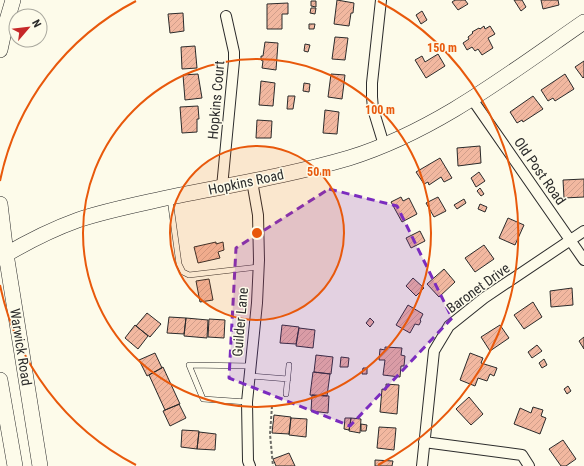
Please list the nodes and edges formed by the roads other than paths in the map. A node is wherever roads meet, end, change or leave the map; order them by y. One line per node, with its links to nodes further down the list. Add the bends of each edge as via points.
1 (13, 0): 5 (main road)
2 (381, 0): 7 (street, via 372,98)
3 (226, 16): 9 (street, Hopkins Court, via 234,61)
4 (584, 22): 6 (main road, Hopkins Road)
5 (0, 50)
6 (472, 99): 7 (main road, Hopkins Road); 13 (street, Old Post Road)
7 (384, 146): 8 (main road, Hopkins Road, via 328,164)
8 (252, 181): 9 (main road, Hopkins Road); 16 (street, Guilder Lane, via 258,215)
9 (222, 187): 10 (main road, Hopkins Road)
10 (170, 198): 14 (main road, Hopkins Road, via 110,210 77,221 32,239); 16 (lane, via 179,264 183,272 189,275)
11 (0, 204): 14 (main road, Warwick Road)
12 (584, 232): 13 (street, Baronet Drive)
13 (571, 240): 15 (street, Old Post Road); 23 (street, Baronet Drive, via 484,298 449,326 434,351)
14 (3, 256): 25 (main road, Warwick Road)
15 (584, 260)
16 (259, 267): 18 (street, Guilder Lane)
17 (289, 365): 19 (lane)
18 (250, 371): 19 (lane); 22 (street, Guilder Lane); 22 (lane, via 189,365 203,399)
19 (288, 379): 21 (lane)
20 (0, 380): 24 (main road, Warwick Road)
21 (286, 394)
22 (248, 402): 26 (street, Guilder Lane)
23 (424, 442): 27 (street, Baronet Drive); 28 (street, via 522,455)
24 (14, 466)
25 (40, 466)
26 (250, 466)
27 (422, 466)
28 (529, 466)

